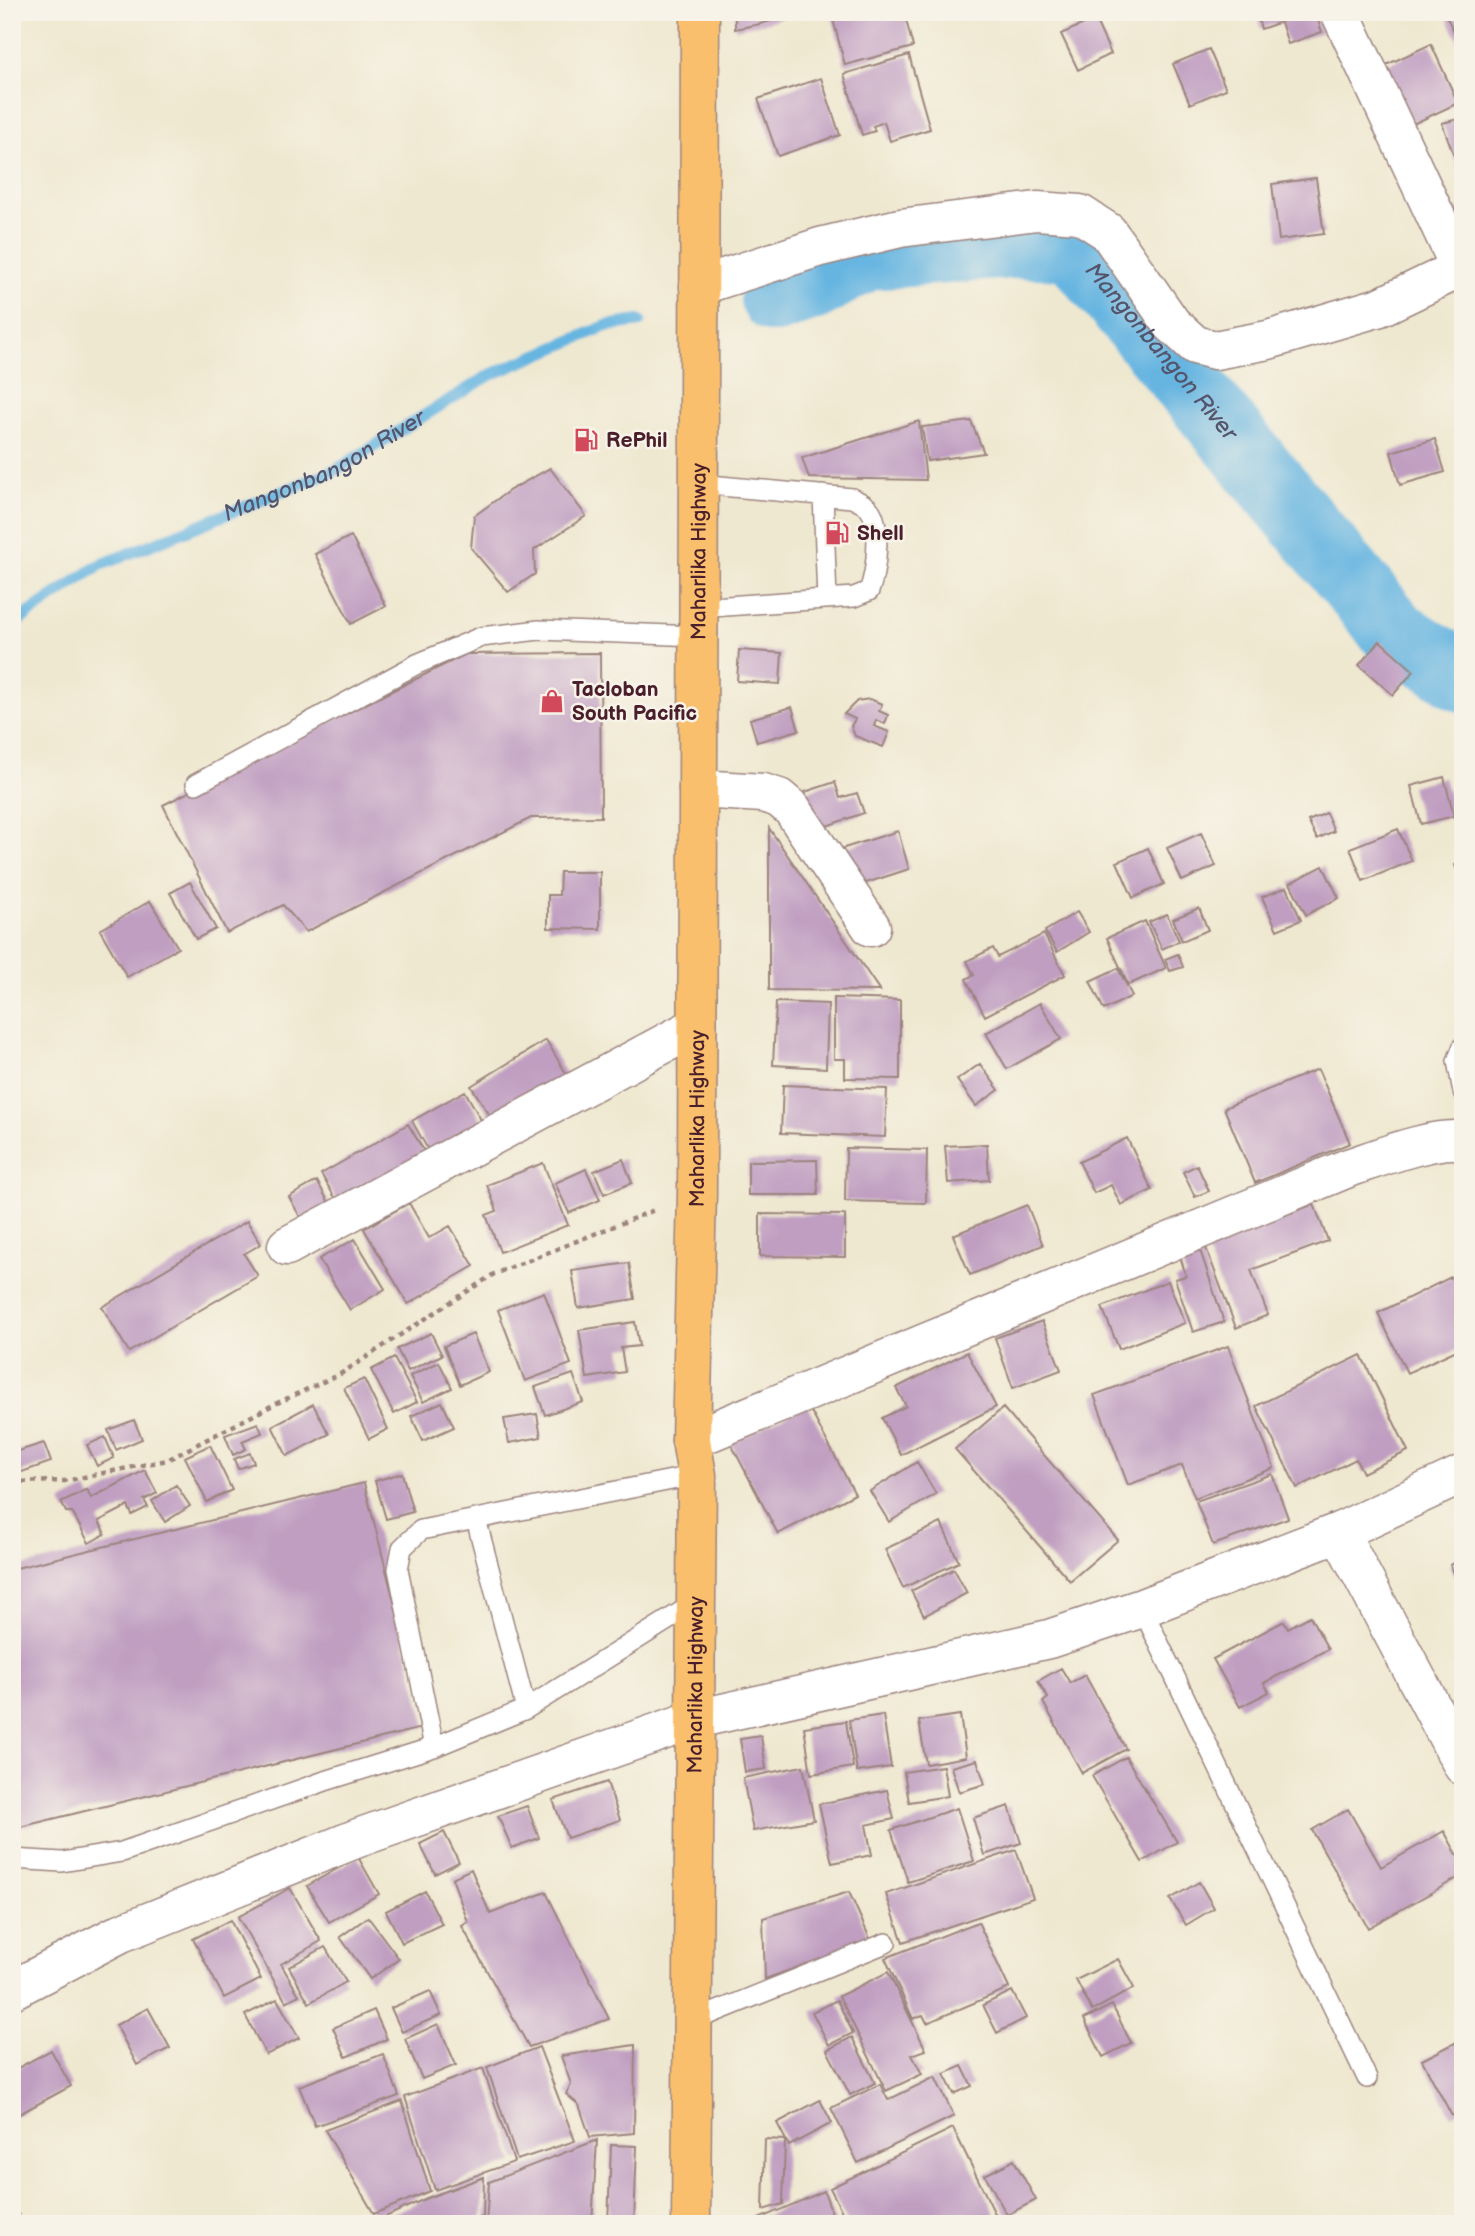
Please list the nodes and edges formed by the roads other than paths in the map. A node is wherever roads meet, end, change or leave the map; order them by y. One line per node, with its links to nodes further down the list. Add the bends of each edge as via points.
1 (700, 12): 4 (main road, Maharlika Highway)
2 (1340, 12): 3 (street)
3 (1461, 268): 4 (street, via 1380,307 1268,340 1215,350 1195,345 1172,324 1108,232 1080,214 1037,211 900,229 820,247)
4 (699, 286): 5 (main road, Maharlika Highway)
5 (699, 484): 6 (lane); 8 (main road, Maharlika Highway)
6 (823, 495): 7 (lane); 7 (lane, via 852,498 869,507 875,519 876,574 869,591)
7 (827, 598): 8 (lane)
8 (698, 622): 9 (lane, via 481,637 417,664); 10 (main road, Maharlika Highway)
9 (196, 784)
10 (698, 789): 11 (street, via 763,793 786,803); 12 (main road, Maharlika Highway)
11 (871, 928)
12 (697, 1026): 16 (street); 17 (main road, Maharlika Highway)
13 (1463, 1046): 14 (lane, via 1457,1061)
14 (1463, 1092)
15 (1463, 1141): 17 (street, via 1414,1147 1348,1168 984,1320)
16 (287, 1246)
17 (694, 1457): 19 (lane); 21 (main road, Maharlika Highway)
18 (1463, 1474): 20 (street)
19 (476, 1519): 23 (lane); 25 (lane, via 421,1530 402,1548 398,1569)
20 (1339, 1532): 22 (street); 26 (street)
21 (695, 1603): 23 (lane); 24 (main road, Maharlika Highway)
22 (1142, 1608): 24 (street, via 1049,1639); 31 (lane)
23 (526, 1709): 25 (lane)
24 (696, 1719): 29 (street, via 358,1838 121,1933); 30 (main road, Maharlika Highway)
25 (434, 1747): 27 (lane, via 122,1852 62,1862)
26 (1463, 1766)
27 (12, 1859)
28 (886, 1943): 30 (lane)
29 (12, 1990)
30 (693, 2021): 32 (main road, Maharlika Highway)
31 (1367, 2078)
32 (691, 2224)

